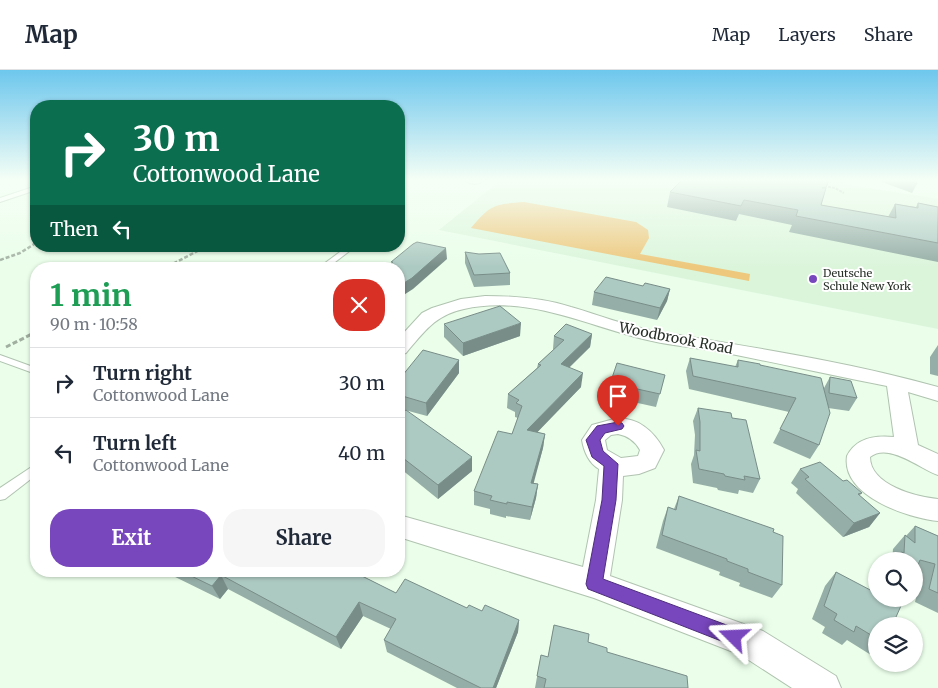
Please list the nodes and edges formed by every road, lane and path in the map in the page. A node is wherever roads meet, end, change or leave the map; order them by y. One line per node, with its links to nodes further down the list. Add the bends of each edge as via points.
1 (30, 247): 4 (path)
2 (195, 252): 5 (path)
3 (344, 252): 6 (lane)
4 (0, 260)
5 (176, 262)
6 (330, 262)
7 (30, 335): 9 (path)
8 (405, 343): 12 (street, Woodbrook Road, via 438,312 461,304 515,301 564,310 653,336 714,345)
9 (0, 350)
10 (0, 358): 11 (lane)
11 (30, 369)
12 (896, 382): 13 (street, Woodbrook Road); 14 (street)
13 (938, 394)
14 (907, 450): 16 (street); 19 (street, via 878,445 868,447 858,460 860,469 894,499 911,506)
15 (612, 464): 21 (street)
16 (938, 466)
17 (30, 473): 18 (lane)
18 (0, 495)
19 (938, 510)
20 (405, 528): 21 (street)
21 (594, 584): 22 (street, via 751,644)
22 (824, 688)

